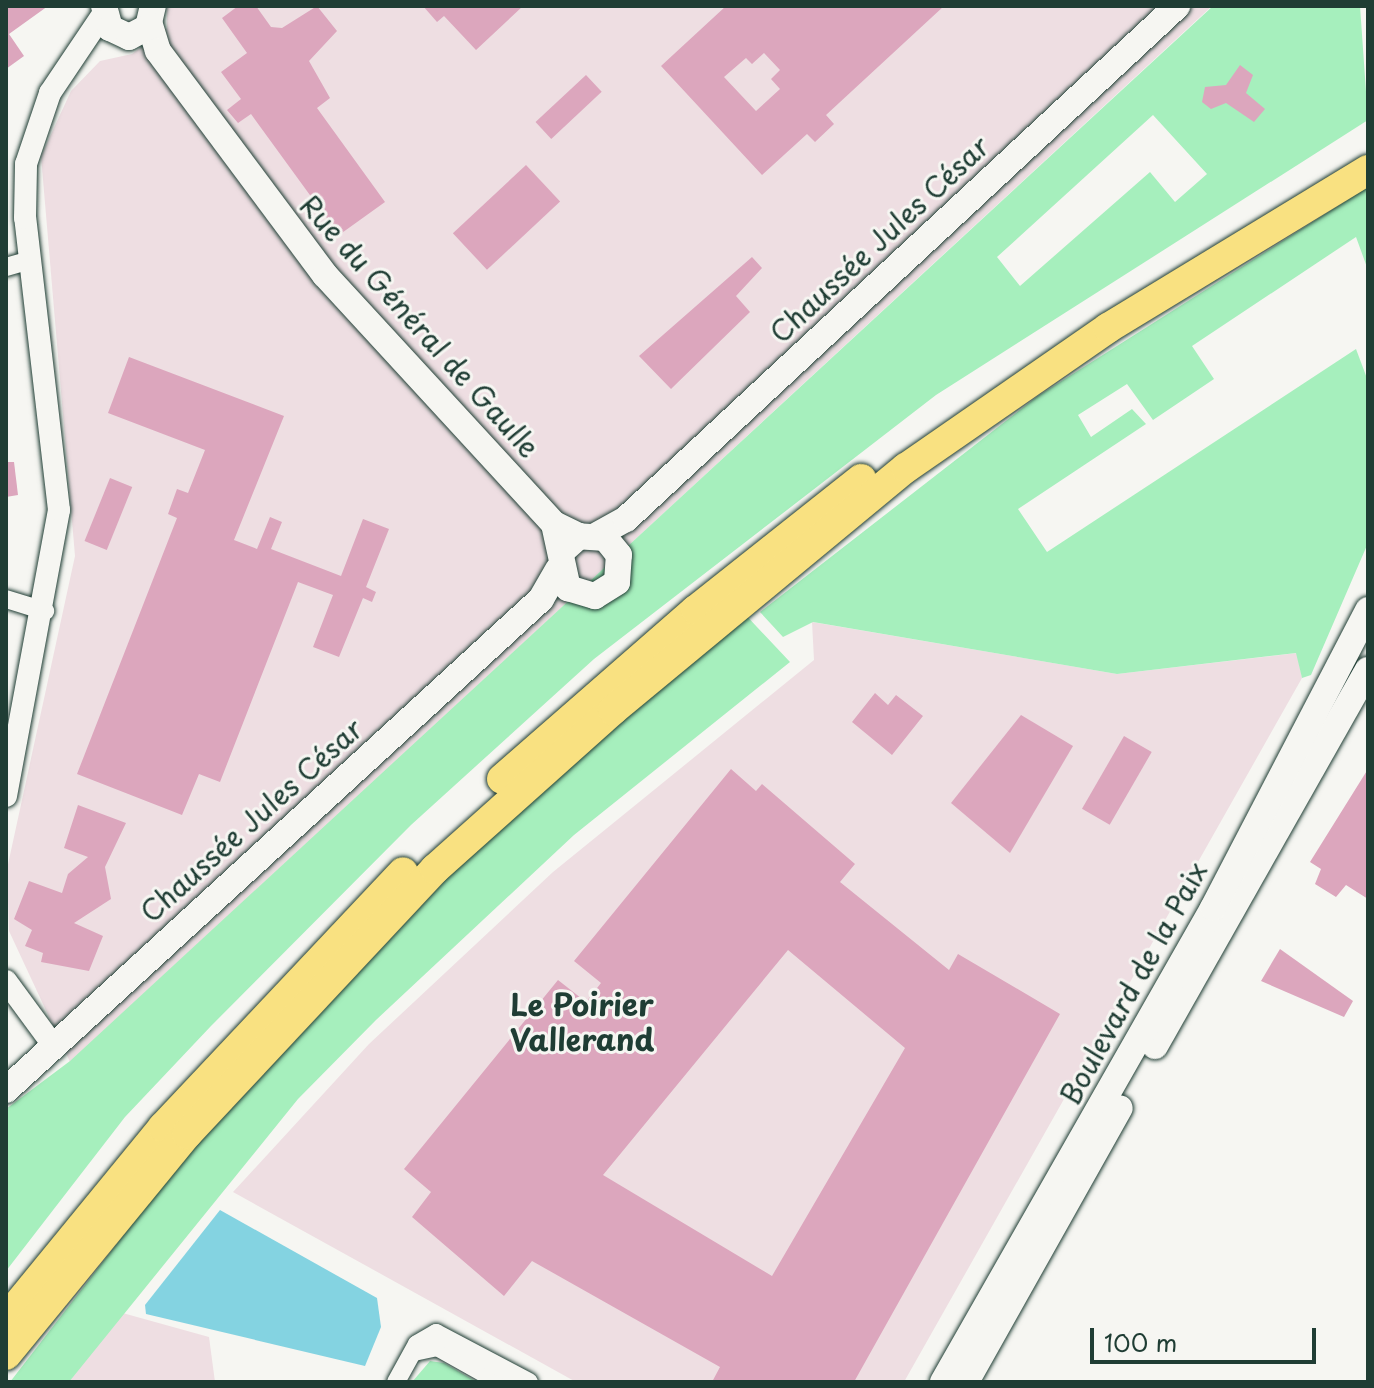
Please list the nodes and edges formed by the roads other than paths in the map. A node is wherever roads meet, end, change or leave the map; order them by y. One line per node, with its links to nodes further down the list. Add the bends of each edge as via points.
1 (1177, 6): 7 (main road, Chaussée Jules César, via 626,519)
2 (134, 17): 5 (street, via 82,48 50,93 28,153); 7 (main road, Rue du Général de Gaulle, via 325,275)
3 (1368, 148): 18 (highway, via 985,386 773,546 589,701 367,911 163,1127)
4 (1368, 170): 20 (highway, via 1108,328 906,468 590,729 435,869 187,1134)
5 (31, 260): 6 (street); 12 (street, via 58,468)
6 (6, 267)
7 (582, 548): 8 (main road); 8 (main road, via 621,567 614,586 595,596); 10 (main road, Chaussée Jules César)
8 (573, 592): 10 (main road)
9 (6, 599): 12 (street)
10 (541, 599): 16 (main road, Chaussée Jules César)
11 (1368, 610): 24 (main road, Boulevard de la Paix, via 1213,908)
12 (45, 611): 14 (street)
13 (1368, 670): 25 (main road, Boulevard de la Paix)
14 (6, 796)
15 (6, 981): 16 (street)
16 (53, 1045): 17 (main road, Chaussée Jules César)
17 (6, 1090)
18 (6, 1319)
19 (412, 1353): 21 (street); 22 (street, via 437,1347); 23 (street, via 428,1335 441,1333)
20 (6, 1355)
21 (396, 1382)
22 (500, 1382)
23 (529, 1382)
24 (943, 1382)
25 (966, 1382)

